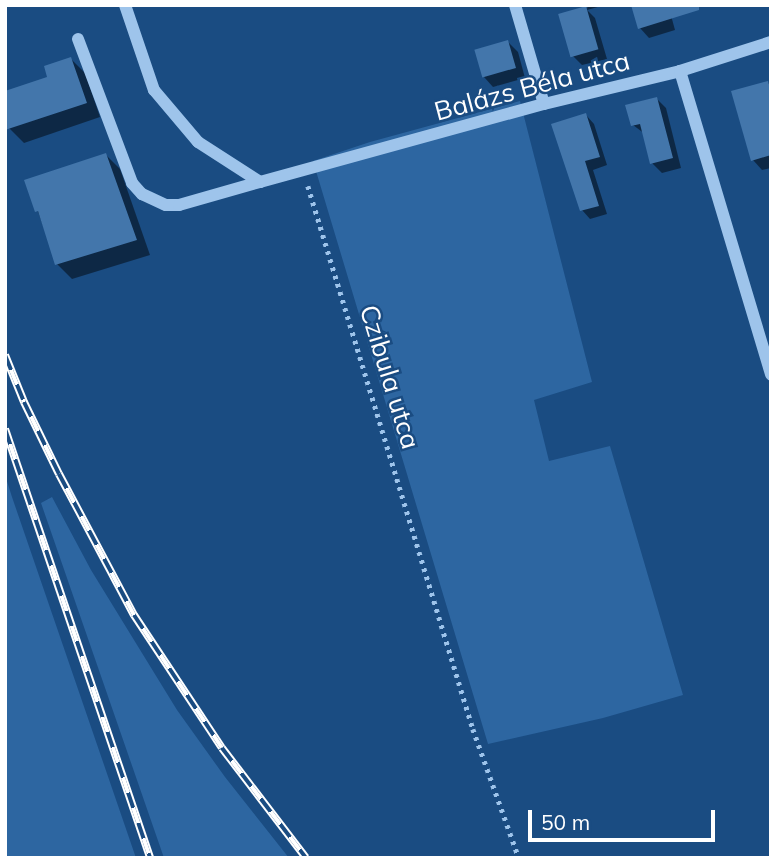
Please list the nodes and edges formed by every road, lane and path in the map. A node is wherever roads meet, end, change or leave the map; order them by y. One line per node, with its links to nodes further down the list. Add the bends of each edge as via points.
1 (125, 5): 8 (street, via 154,90 198,142)
2 (516, 5): 6 (street)
3 (78, 38): 8 (street, via 132,183 142,194 166,205 179,205)
4 (771, 43): 5 (street, Balázs Béla utca)
5 (680, 71): 6 (street, Balázs Béla utca); 9 (street)
6 (544, 104): 7 (street, Balázs Béla utca)
7 (304, 172): 8 (street); 10 (path, Czibula utca, via 473,729)
8 (260, 182)
9 (771, 375)
10 (519, 858)

